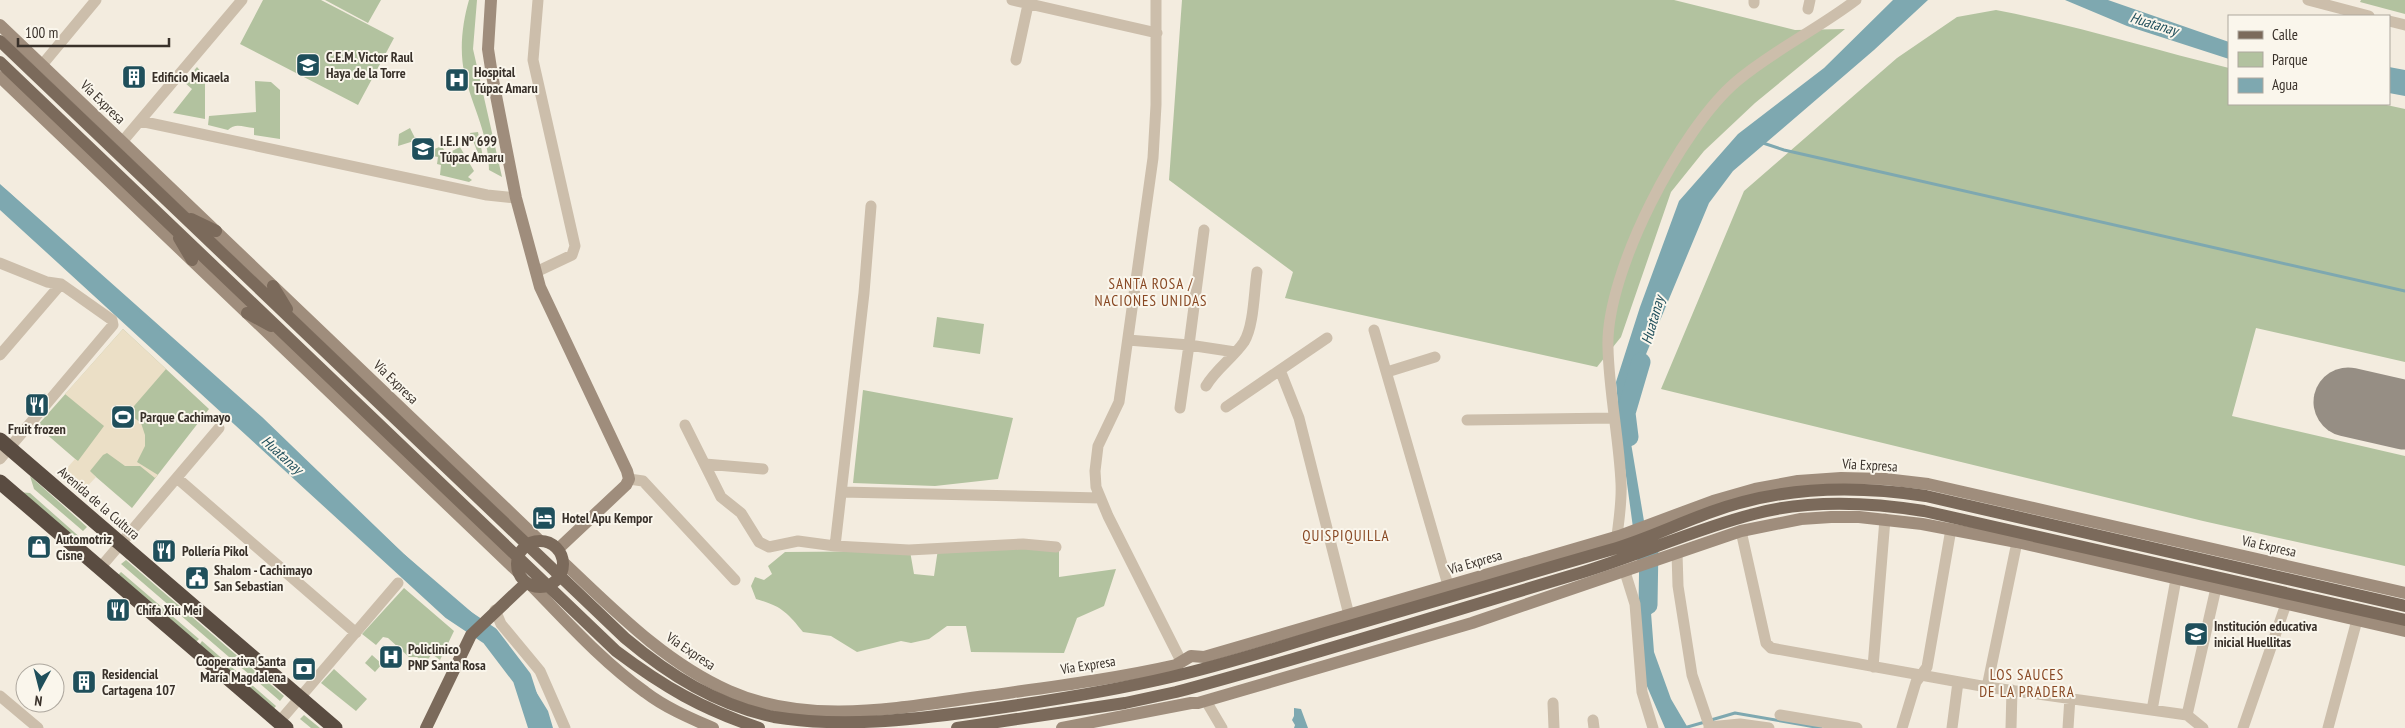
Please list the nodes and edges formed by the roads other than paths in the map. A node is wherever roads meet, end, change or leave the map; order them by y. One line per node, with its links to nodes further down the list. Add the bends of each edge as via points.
1 (96, 0): 18 (street)
2 (242, 0): 20 (street)
3 (491, 0): 22 (main road, via 490,66)
4 (538, 0): 30 (street, via 533,60 575,246 572,255)
5 (1012, 0): 9 (street)
6 (1156, 0): 14 (street)
7 (1856, 0): 49 (street, via 1735,82 1694,130 1663,180 1631,247 1609,321)
8 (2308, 0): 10 (street)
9 (1029, 2): 14 (street); 16 (street)
10 (2365, 15)
11 (2390, 21): 13 (street)
12 (0, 25): 18 (main road, Vía Expresa)
13 (2405, 25)
14 (1157, 33): 39 (street, via 1153,158)
15 (0, 42): 24 (main road, Vía Expresa)
16 (1016, 60)
17 (0, 62): 25 (main road)
18 (42, 65): 21 (main road, Vía Expresa)
19 (0, 77): 28 (main road)
20 (140, 120): 21 (street); 22 (street, via 489,195)
21 (122, 142): 27 (main road, Vía Expresa)
22 (516, 198): 30 (main road)
23 (871, 206): 59 (street)
24 (181, 214): 27 (main road); 35 (main road, Vía Expresa)
25 (171, 225): 28 (main road); 37 (main road)
26 (1204, 230): 40 (street)
27 (216, 231): 33 (main road, Vía Expresa)
28 (192, 260): 34 (main road)
29 (0, 263): 32 (street, via 47,282)
30 (536, 272): 57 (main road)
31 (1256, 272): 41 (street, via 1249,331)
32 (61, 284): 42 (street); 53 (street, via 112,320 111,330)
33 (274, 286): 35 (main road); 67 (main road, Vía Expresa)
34 (247, 313): 37 (main road); 77 (main road)
35 (295, 322): 67 (main road, Vía Expresa)
36 (1374, 330): 45 (street)
37 (284, 333): 73 (main road)
38 (1327, 338): 44 (street)
39 (1128, 340): 40 (street); 60 (street, via 1119,402 1104,433 1096,461 1096,488)
40 (1189, 345): 41 (street); 48 (street)
41 (1235, 352): 46 (street)
42 (0, 355)
43 (1435, 357): 45 (street)
44 (1280, 370): 47 (street); 90 (street, via 1299,418)
45 (1387, 372): 84 (street)
46 (1206, 386)
47 (1226, 407)
48 (1180, 408)
49 (1614, 418): 50 (street); 65 (street, via 1621,484)
50 (1467, 420)
51 (685, 424): 54 (street)
52 (219, 428): 56 (street)
53 (3, 449): 68 (highway, Avenida de la Cultura)
54 (705, 464): 55 (street); 69 (street, via 721,497 742,513 759,542 769,547 798,541)
55 (763, 469)
56 (177, 478): 68 (street); 96 (street)
57 (629, 479): 71 (main road); 80 (street, via 643,481)
58 (0, 482): 75 (highway)
59 (842, 492): 60 (street); 69 (street)
60 (1100, 498): 100 (street)
61 (1885, 519): 63 (main road); 64 (main road, via 1824,517); 99 (street)
62 (1671, 523): 65 (main road, Vía Expresa); 86 (main road, Vía Expresa, via 1713,501 1763,487 1841,478 1884,479 1979,495); 88 (main road, Vía Expresa, via 1754,499 1797,491 1883,490 1926,496)
63 (1951, 529): 66 (main road); 101 (street, via 1926,667)
64 (1741, 531): 72 (main road); 99 (street, via 1768,646)
65 (1618, 540): 84 (main road, Vía Expresa); 98 (main road, Vía Expresa)
66 (2017, 542): 79 (main road); 104 (street)
67 (534, 543): 71 (main road, Vía Expresa, via 550,543); 73 (main road); 78 (main road, Vía Expresa)
68 (122, 545): 75 (street); 108 (highway, Avenida de la Cultura)
69 (835, 546): 70 (street, via 909,550 1023,544)
70 (1056, 547)
71 (558, 549): 74 (main road, Vía Expresa)
72 (1676, 549): 76 (main road); 91 (main road, via 1715,525 1797,506 1857,504 1924,510); 117 (street, via 1678,586 1692,675)
73 (518, 555): 77 (main road); 83 (main road)
74 (563, 562): 78 (main road); 100 (main road, Vía Expresa, via 636,629 699,677 731,692 792,708 824,712 904,707)
75 (100, 568): 116 (highway)
76 (1625, 568): 102 (main road); 110 (main road, via 1472,623); 128 (street, via 1634,604 1642,692)
77 (518, 572): 82 (main road)
78 (560, 576): 83 (main road); 100 (main road, Vía Expresa, via 625,638 654,662 692,686 733,705 816,724 868,724 1044,702)
79 (2176, 579): 85 (main road); 113 (street)
80 (735, 580)
81 (398, 583): 96 (street)
82 (529, 585): 83 (main road); 89 (main road); 122 (main road, via 639,688 680,714)
83 (549, 586): 123 (main road, via 616,651 649,676 721,716)
84 (1448, 586): 90 (main road, Vía Expresa)
85 (2216, 588): 87 (main road); 115 (street)
86 (2405, 593)
87 (2286, 604): 92 (main road); 136 (street)
88 (2401, 604)
89 (495, 611): 120 (main road, via 471,635); 121 (street, via 501,624 540,671)
90 (1349, 615): 97 (main road, Vía Expresa)
91 (2391, 617): 93 (main road); 94 (main road)
92 (2357, 620): 95 (main road); 137 (street)
93 (2405, 620)
94 (2405, 624)
95 (2405, 631)
96 (356, 632): 108 (street)
97 (1204, 657): 98 (main road); 100 (main road, Vía Expresa, via 1191,656)
98 (1216, 666): 100 (main road, Vía Expresa); 102 (main road)
99 (1873, 667): 101 (street)
100 (1176, 668): 106 (main road)
101 (1920, 676): 103 (street); 131 (street)
102 (1220, 680): 106 (main road); 110 (main road)
103 (1958, 682): 104 (street); 132 (street)
104 (1987, 687): 105 (street)
105 (2012, 690): 109 (street); 133 (street)
106 (1176, 692): 111 (main road); 124 (main road, via 1126,703)
107 (0, 696): 118 (street)
108 (300, 697): 116 (street); 119 (highway, Avenida de la Cultura)
109 (2070, 697): 113 (street); 134 (street)
110 (1208, 700): 111 (main road); 126 (street)
111 (1191, 703): 125 (main road)
112 (1553, 703): 127 (street)
113 (2152, 710): 115 (street)
114 (1780, 715): 130 (street)
115 (2188, 715): 135 (street)
116 (282, 725)
117 (1710, 727): 129 (street, via 1740,724)
118 (38, 728)
119 (336, 728)
120 (426, 728)
121 (564, 728)
122 (713, 728)
123 (760, 728)
124 (956, 728)
125 (1062, 728)
126 (1222, 728)
127 (1554, 728)
128 (1653, 728)
129 (1769, 728)
130 (1857, 728)
131 (1902, 728)
132 (1952, 728)
133 (2012, 728)
134 (2068, 728)
135 (2203, 728)
136 (2243, 728)
137 (2328, 728)

